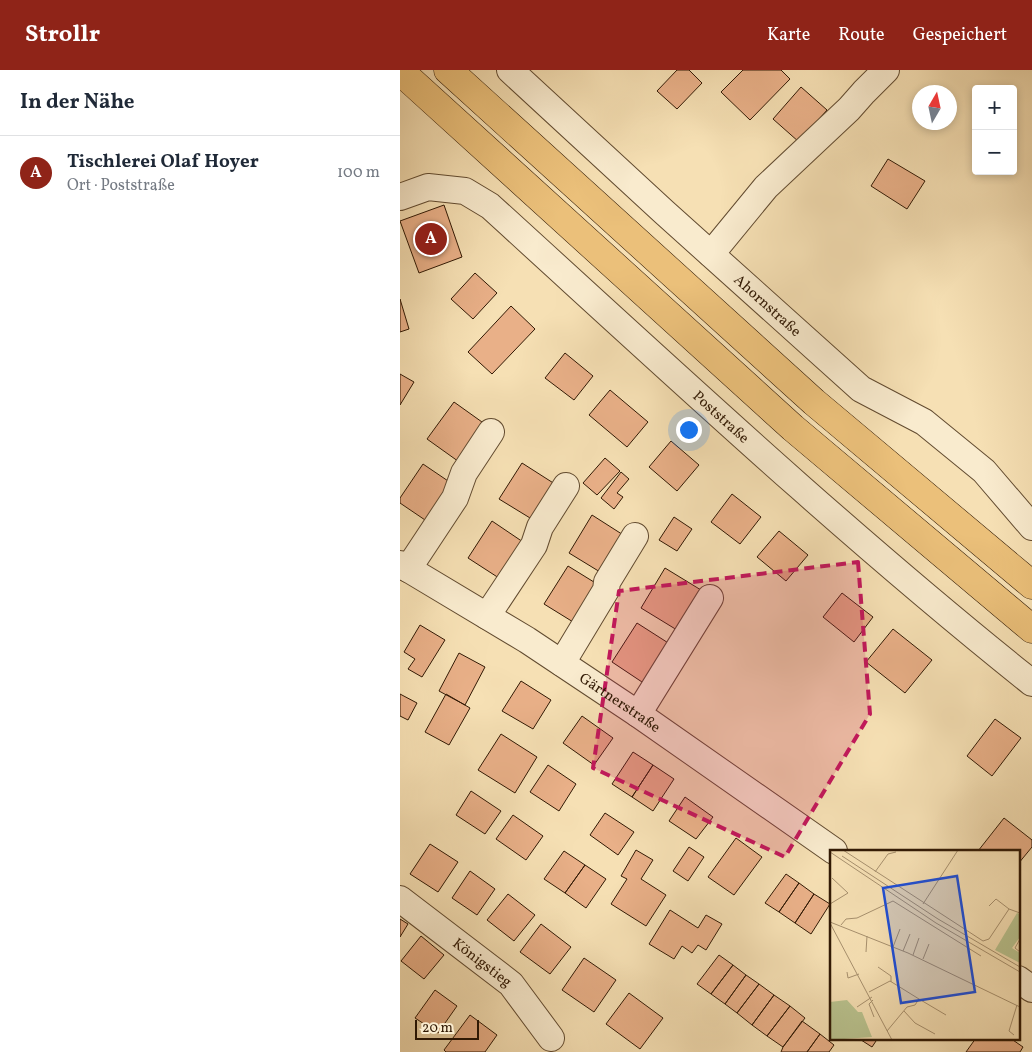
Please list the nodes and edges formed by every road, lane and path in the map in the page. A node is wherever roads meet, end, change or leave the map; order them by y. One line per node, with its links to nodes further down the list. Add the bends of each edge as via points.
1 (448, 70): 12 (highway, via 814,402)
2 (510, 70): 6 (street, Ahornstraße)
3 (886, 70): 6 (street, via 850,109 766,187)
4 (400, 71): 15 (highway, via 793,428)
5 (400, 197): 17 (street, Poststraße, via 428,187 465,191 490,206 800,489)
6 (711, 254): 9 (street, Ahornstraße, via 861,389 924,422 984,471)
7 (491, 432): 11 (street, via 464,474 455,498)
8 (566, 486): 14 (street, via 540,527 534,545)
9 (1032, 527)
10 (636, 536): 16 (street)
11 (404, 566): 14 (street, Gärtnerstraße)
12 (1032, 585)
13 (710, 598): 18 (street)
14 (487, 616): 16 (street, Gärtnerstraße)
15 (1032, 629)
16 (562, 663): 18 (street, Gärtnerstraße)
17 (1032, 683)
18 (638, 714): 19 (street, Gärtnerstraße)
19 (833, 850)
20 (400, 899): 23 (street, Königstieg, via 511,984)
21 (1020, 981): 22 (street)
22 (1032, 989)
23 (553, 1048)

